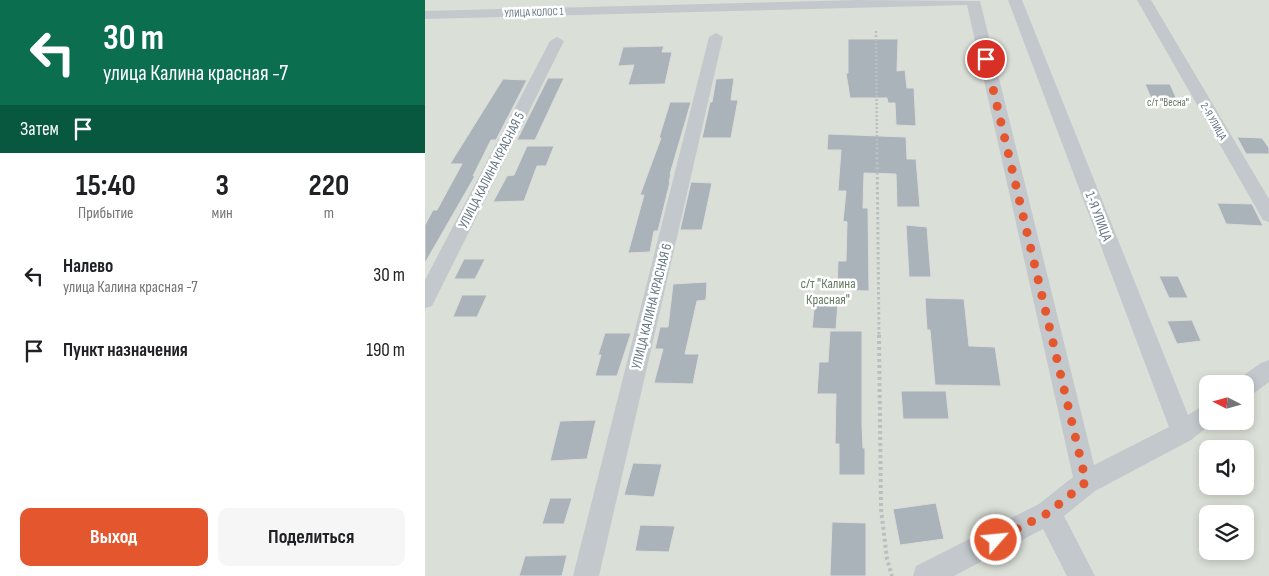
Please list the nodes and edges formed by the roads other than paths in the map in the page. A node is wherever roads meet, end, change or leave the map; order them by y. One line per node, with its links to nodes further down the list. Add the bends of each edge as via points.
1 (973, 0): 4 (street, УЛИЦА КОЛОС 1); 13 (street)
2 (1015, 0): 12 (street, 1-Я УЛИЦА)
3 (1144, 0): 7 (street, 2-Я УЛИЦА)
4 (425, 15)
5 (716, 37): 15 (street, УЛИЦА КАЛИНА КРАСНАЯ 6)
6 (557, 41): 8 (street, УЛИЦА КАЛИНА КРАСНАЯ 5)
7 (1269, 215)
8 (425, 300)
9 (1269, 370): 10 (street)
10 (1254, 381)
11 (1199, 420): 12 (street)
12 (1183, 432): 13 (street)
13 (1086, 482): 14 (street)
14 (1048, 513): 16 (street); 17 (street)
15 (586, 576)
16 (926, 576)
17 (1082, 576)

